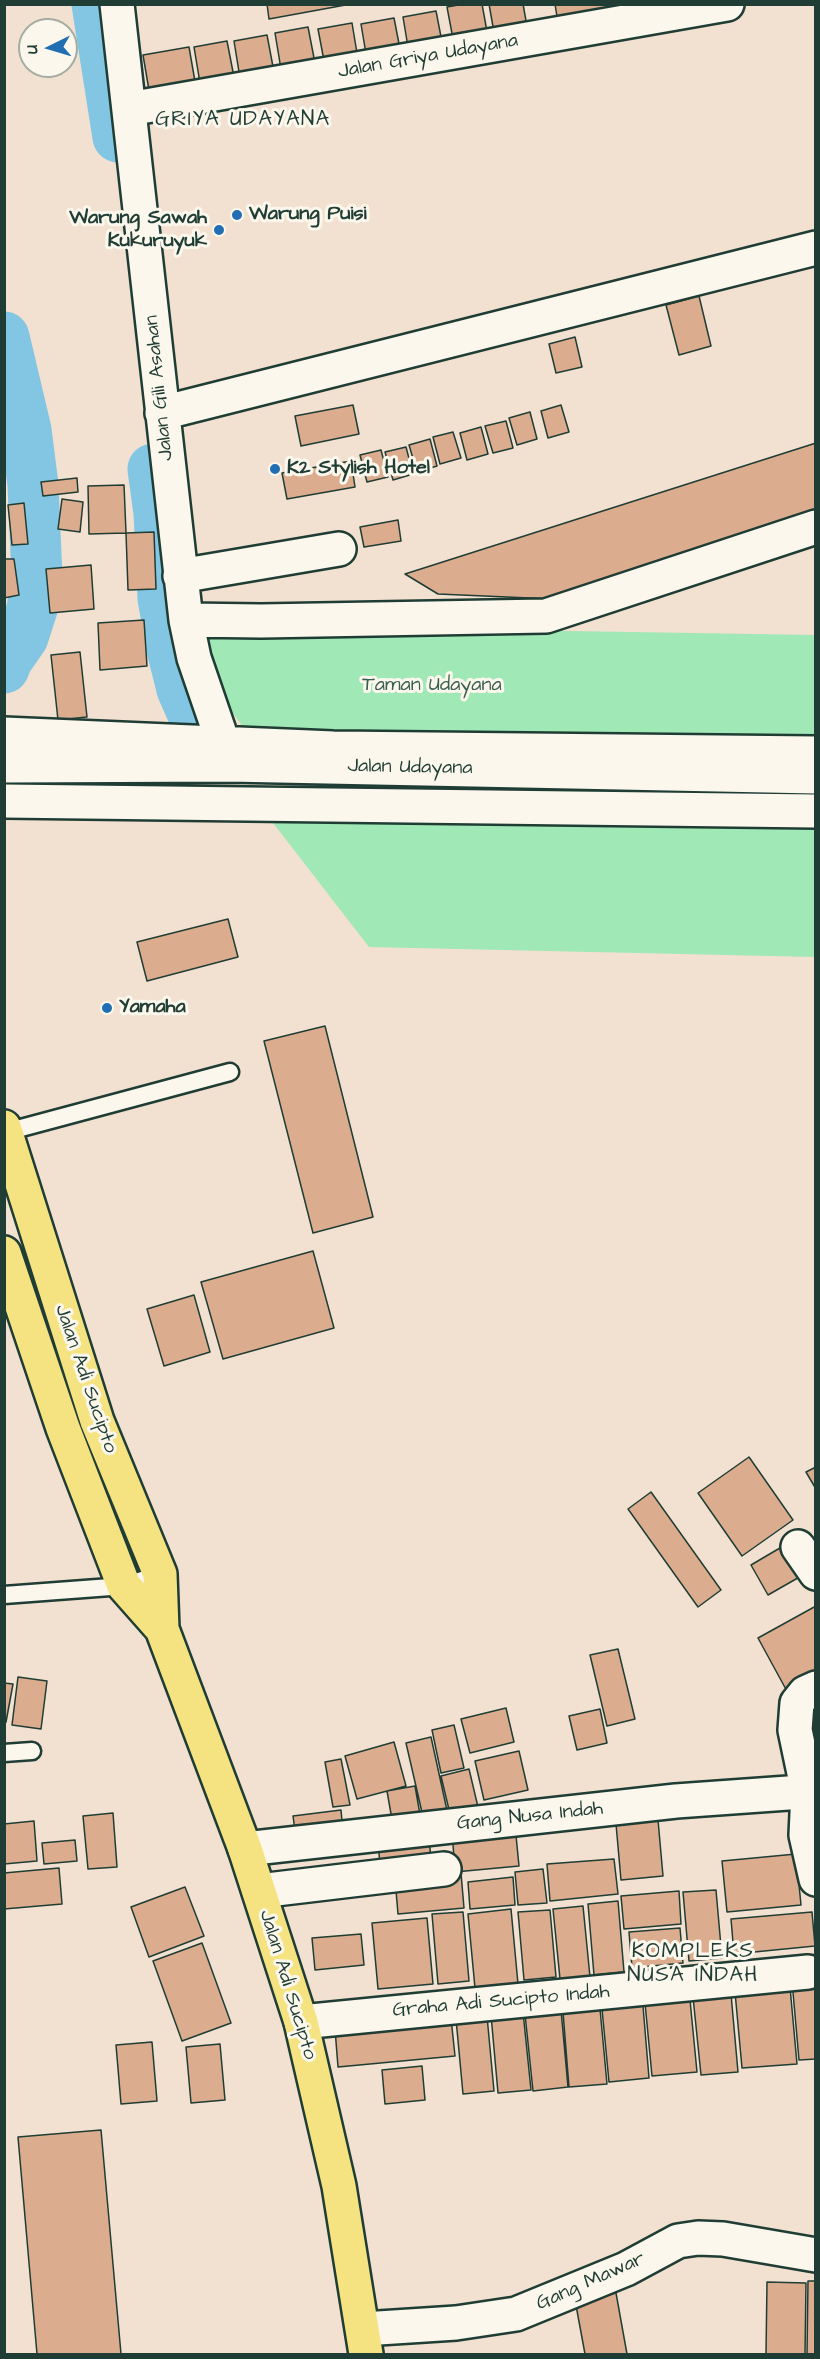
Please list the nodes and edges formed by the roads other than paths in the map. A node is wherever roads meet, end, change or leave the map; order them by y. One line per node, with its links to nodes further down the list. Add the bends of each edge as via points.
1 (117, 4): 3 (street, Jalan Gili Asahan)
2 (727, 4): 3 (street, Jalan Griya Udayana)
3 (129, 109): 5 (street, Jalan Gili Asahan)
4 (816, 248): 5 (street)
5 (162, 413): 8 (street, Jalan Gili Asahan)
6 (816, 527): 9 (street, via 546,616)
7 (339, 549): 8 (street)
8 (180, 576): 9 (street, Jalan Gili Asahan)
9 (186, 620): 12 (street, Jalan Gili Asahan, via 194,658)
10 (4, 734): 12 (street)
11 (816, 753): 12 (street, via 333,748)
12 (227, 754): 13 (street, Jalan Udayana); 14 (street, Jalan Udayana)
13 (4, 766)
14 (816, 777)
15 (4, 801): 16 (street, Jalan Udayana)
16 (816, 811)
17 (230, 1072): 18 (lane)
18 (5, 1130): 20 (highway, Jalan Adi Sucipto, via 97,1421)
19 (4, 1253): 21 (highway, Jalan Adi Sucipto, via 63,1428)
20 (160, 1574): 21 (lane); 23 (highway, Jalan Adi Sucipto)
21 (124, 1586): 22 (lane); 23 (highway, Jalan Adi Sucipto)
22 (4, 1595)
23 (162, 1629): 28 (highway, Jalan Adi Sucipto)
24 (816, 1688): 27 (street, via 805,1693 795,1714 795,1730)
25 (32, 1750): 26 (lane)
26 (4, 1754)
27 (812, 1792): 28 (street, Gang Nusa Indah, via 676,1802); 30 (street, via 806,1835)
28 (245, 1849): 31 (highway, Jalan Adi Sucipto)
29 (444, 1869): 31 (street)
30 (816, 1879)
31 (258, 1891): 33 (highway, Jalan Adi Sucipto)
32 (808, 1972): 33 (street, Graha Adi Sucipto Indah)
33 (317, 2020): 35 (highway, Jalan Adi Sucipto)
34 (816, 2255): 35 (street, Gang Mawar, via 723,2239 678,2241 626,2269 516,2314)
35 (364, 2342)

